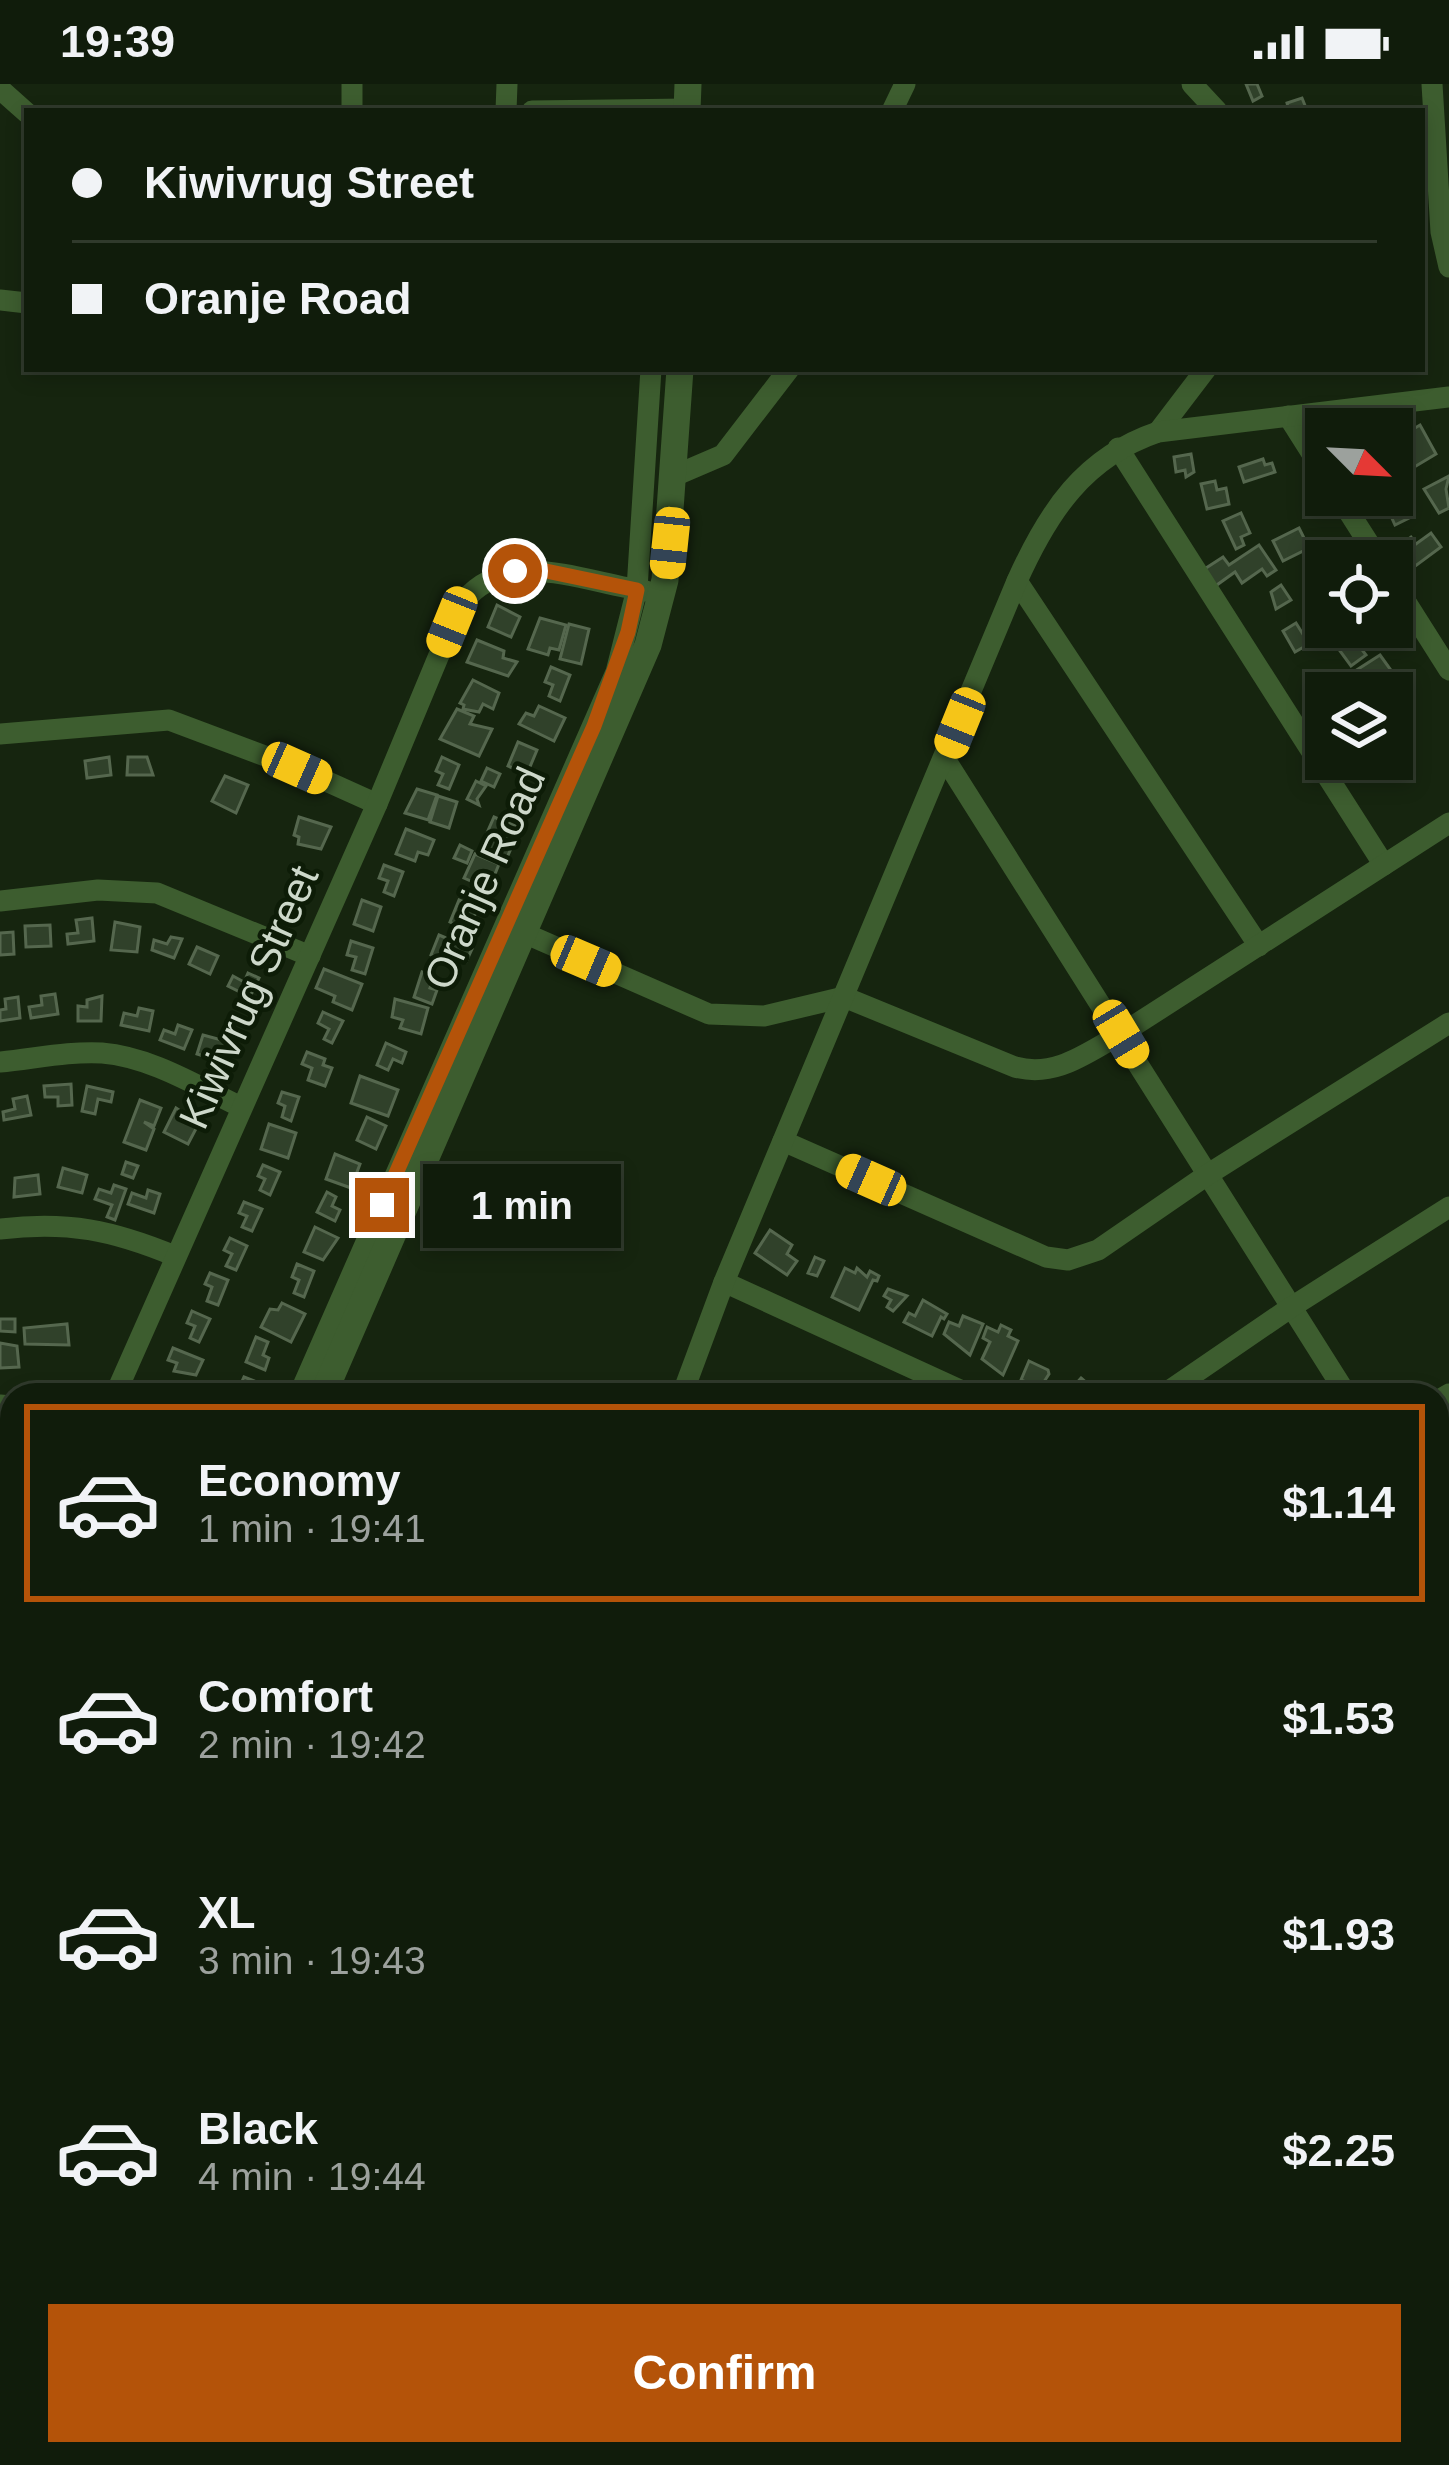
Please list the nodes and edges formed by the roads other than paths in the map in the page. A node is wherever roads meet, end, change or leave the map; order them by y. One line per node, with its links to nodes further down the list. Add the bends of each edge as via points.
1 (1192, 84): 4 (street)
2 (1432, 84): 6 (street)
3 (0, 89): 5 (street)
4 (1214, 108)
5 (24, 109)
6 (1437, 233): 7 (street)
7 (1449, 267)
8 (651, 372): 19 (street, Oranje Road)
9 (680, 372): 17 (street)
10 (788, 372): 17 (street, via 723,455)
11 (1204, 372): 14 (street)
12 (1449, 397): 13 (street)
13 (1288, 416): 14 (street); 15 (street)
14 (1158, 432): 16 (street)
15 (1305, 443)
16 (1118, 448): 18 (street, via 1063,496); 26 (street)
17 (674, 476): 19 (street)
18 (1017, 581): 23 (street); 29 (street)
19 (649, 591): 24 (street, Kiwivrug Street, via 546,571 515,571 477,587 452,622); 28 (street, via 635,677); 44 (street, Oranje Road)
20 (1413, 613): 21 (street)
21 (1449, 670)
22 (0, 734): 24 (street, via 169,720)
23 (945, 759): 31 (street); 33 (street)
24 (377, 804): 30 (street, Kiwivrug Street)
25 (1449, 823): 26 (street)
26 (1384, 865): 29 (street)
27 (0, 902): 30 (street, via 158,892)
28 (524, 933): 31 (street, via 710,1014 764,1016); 45 (street)
29 (1258, 946): 33 (street)
30 (310, 956): 35 (street, Kiwivrug Street)
31 (844, 997): 33 (street, via 1040,1072); 36 (street)
32 (1449, 1023): 37 (street)
33 (1121, 1034): 37 (street)
34 (0, 1062): 35 (street, via 124,1056)
35 (241, 1107): 40 (street, Kiwivrug Street)
36 (784, 1141): 37 (street, via 1058,1260 1098,1250); 41 (street)
37 (1207, 1175): 42 (street)
38 (1449, 1207): 42 (street)
39 (0, 1229): 40 (street, via 99,1228)
40 (175, 1256): 43 (street, Kiwivrug Street)
41 (724, 1282): 46 (street); 47 (street)
42 (1290, 1308): 48 (street); 49 (street)
43 (120, 1383)
44 (304, 1383)
45 (328, 1383)
46 (686, 1383)
47 (944, 1383)
48 (1181, 1383)
49 (1339, 1383)

